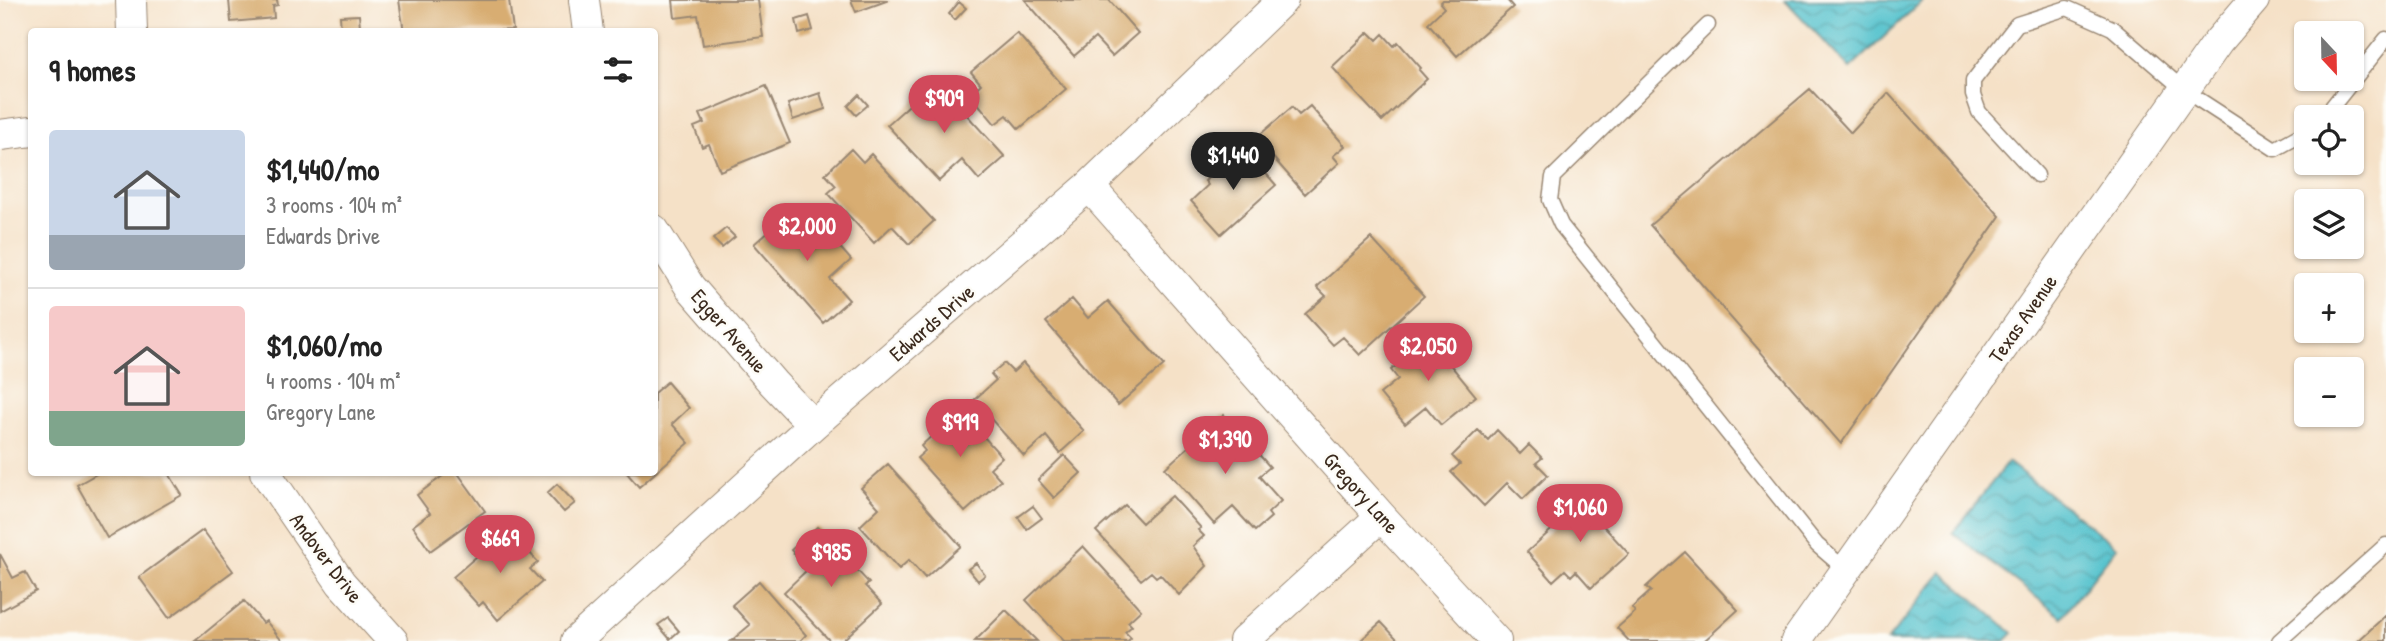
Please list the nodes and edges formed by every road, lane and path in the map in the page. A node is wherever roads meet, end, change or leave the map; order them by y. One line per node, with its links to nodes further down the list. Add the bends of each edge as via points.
1 (131, 0): 6 (street)
2 (584, 0): 7 (street)
3 (1283, 0): 15 (street, Edwards Drive)
4 (2254, 0): 9 (street, Texas Avenue)
5 (1708, 25): 21 (lane, via 1553,177 1550,200 1569,236 1817,545)
6 (132, 28)
7 (588, 28)
8 (2386, 39): 10 (lane)
9 (2185, 90): 13 (lane, via 2275,149); 14 (lane, via 2112,28 2067,8 2017,24 1973,81 1973,95 1979,111); 21 (street, Texas Avenue)
10 (2334, 105)
11 (28, 132): 12 (street)
12 (0, 135)
13 (2294, 139)
14 (2037, 176)
15 (1089, 187): 17 (street, Edwards Drive); 19 (street, Gregory Lane)
16 (658, 236): 17 (street, Egger Avenue, via 690,287)
17 (813, 425): 23 (street, Edwards Drive)
18 (268, 476): 22 (street, Andover Drive, via 341,583)
19 (1381, 516): 24 (street); 25 (street, Gregory Lane)
20 (2386, 545): 27 (lane)
21 (1846, 570): 26 (street, Texas Avenue)
22 (393, 641)
23 (576, 641)
24 (1244, 641)
25 (1496, 641)
26 (1796, 641)
27 (2279, 641)

